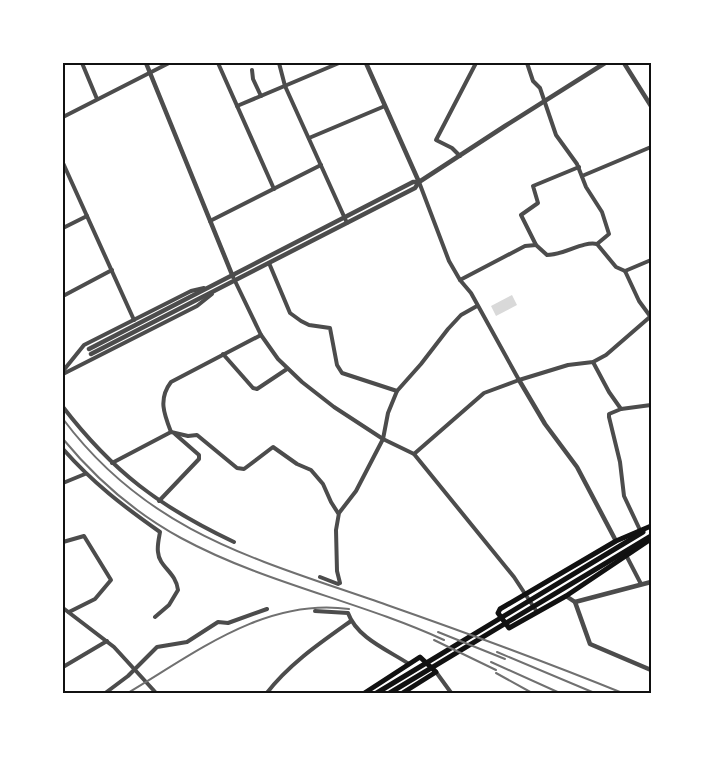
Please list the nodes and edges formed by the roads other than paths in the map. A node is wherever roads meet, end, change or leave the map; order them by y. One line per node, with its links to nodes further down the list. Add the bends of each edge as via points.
1 (82, 63): 16 (street)
2 (146, 63): 13 (street)
3 (169, 63): 13 (street)
4 (218, 63): 18 (street)
5 (279, 63): 14 (street)
6 (339, 63): 14 (street)
7 (366, 63): 19 (street)
8 (476, 63): 24 (street, via 435,140)
9 (527, 63): 17 (street)
10 (605, 63): 17 (street)
11 (624, 63): 20 (street)
12 (252, 69): 15 (street)
13 (150, 73): 16 (street); 32 (street)
14 (285, 86): 15 (street); 22 (street)
15 (261, 96): 18 (street)
16 (97, 99): 21 (street)
17 (544, 101): 24 (street); 27 (street, via 556,135)
18 (237, 106): 30 (street)
19 (385, 106): 22 (street); 29 (street)
20 (651, 106)
21 (63, 117)
22 (309, 138): 26 (street)
23 (651, 147): 28 (street)
24 (460, 156): 29 (street)
25 (63, 163): 31 (street)
26 (321, 165): 30 (street); 33 (street)
27 (579, 167): 28 (street); 36 (street, via 533,186 538,203 521,214)
28 (582, 176): 35 (street, via 609,234)
29 (419, 182): 33 (street, via 415,188); 42 (street)
30 (274, 189): 32 (street)
31 (87, 216): 34 (street); 39 (street)
32 (210, 221): 41 (street)
33 (346, 221): 38 (street); 41 (street)
34 (63, 228)
35 (597, 243): 36 (street, via 556,255 547,255); 40 (street, via 616,267)
36 (536, 245): 42 (street, via 525,246)
37 (651, 260): 40 (street)
38 (269, 264): 43 (street); 56 (street, via 287,309 301,321 330,328 342,373)
39 (112, 270): 46 (street); 49 (street)
40 (625, 270): 48 (street, via 639,302)
41 (233, 276): 43 (street); 44 (street)
42 (459, 280): 47 (street)
43 (235, 281): 45 (street); 50 (street)
44 (209, 288): 45 (street, via 90,352); 49 (street, via 191,291)
45 (212, 293): 54 (street, via 197,306)
46 (63, 296)
47 (477, 306): 55 (street); 56 (street, via 461,315)
48 (651, 316): 52 (street)
49 (134, 320): 54 (street, via 84,345)
50 (261, 335): 51 (street); 53 (street)
51 (223, 354): 53 (street, via 257,389); 60 (street, via 180,375 168,386 163,407)
52 (593, 362): 55 (street); 59 (street)
53 (288, 369): 61 (street, via 316,394)
54 (63, 372)
55 (519, 380): 63 (street, via 484,393); 72 (street, via 544,423 577,467)
56 (397, 391): 61 (street)
57 (651, 405): 59 (street)
58 (63, 407): 64 (street)
59 (621, 409): 70 (street, via 609,414 610,428 624,496)
60 (173, 433): 64 (street); 67 (street, via 199,459); 68 (street, via 197,435 237,468 244,469 273,447 311,470)
61 (383, 439): 63 (street); 68 (street, via 356,491)
62 (63, 449): 65 (street)
63 (414, 454): 79 (street)
64 (112, 464): 67 (street)
65 (85, 474): 66 (street); 87 (street, via 115,501 160,532 157,553 174,575 178,590)
66 (63, 483)
67 (159, 501): 74 (street)
68 (339, 513): 76 (street, via 336,530 340,583)
69 (651, 526): 70 (main road); 99 (main road)
70 (640, 530): 72 (main road)
71 (651, 537): 75 (main road); 100 (main road)
72 (616, 541): 79 (main road)
73 (63, 542): 85 (street, via 84,536 111,580 95,599)
74 (234, 542)
75 (627, 557): 78 (street); 80 (main road)
76 (320, 577)
77 (651, 582): 78 (street)
78 (641, 584): 81 (street)
79 (526, 594): 86 (street); 86 (main road, via 498,611 507,627)
80 (566, 596): 81 (street); 86 (main road)
81 (575, 602): 93 (street, via 590,644)
82 (63, 608): 85 (street)
83 (267, 609): 92 (street, via 228,623 218,622 188,642 157,647)
84 (315, 611): 88 (street, via 348,614)
85 (69, 612): 89 (street)
86 (537, 612)
87 (155, 617)
88 (351, 621): 90 (street, via 362,634); 97 (street, via 298,660)
89 (107, 641): 91 (street); 92 (street)
90 (409, 664): 94 (main road, via 420,657); 98 (main road)
91 (63, 668)
92 (135, 669): 95 (street); 96 (street)
93 (651, 670)
94 (436, 672): 101 (main road); 102 (street)
95 (104, 694)
96 (157, 694)
97 (266, 694)
98 (363, 694)
99 (375, 694)
100 (388, 694)
101 (401, 694)
102 (452, 694)

